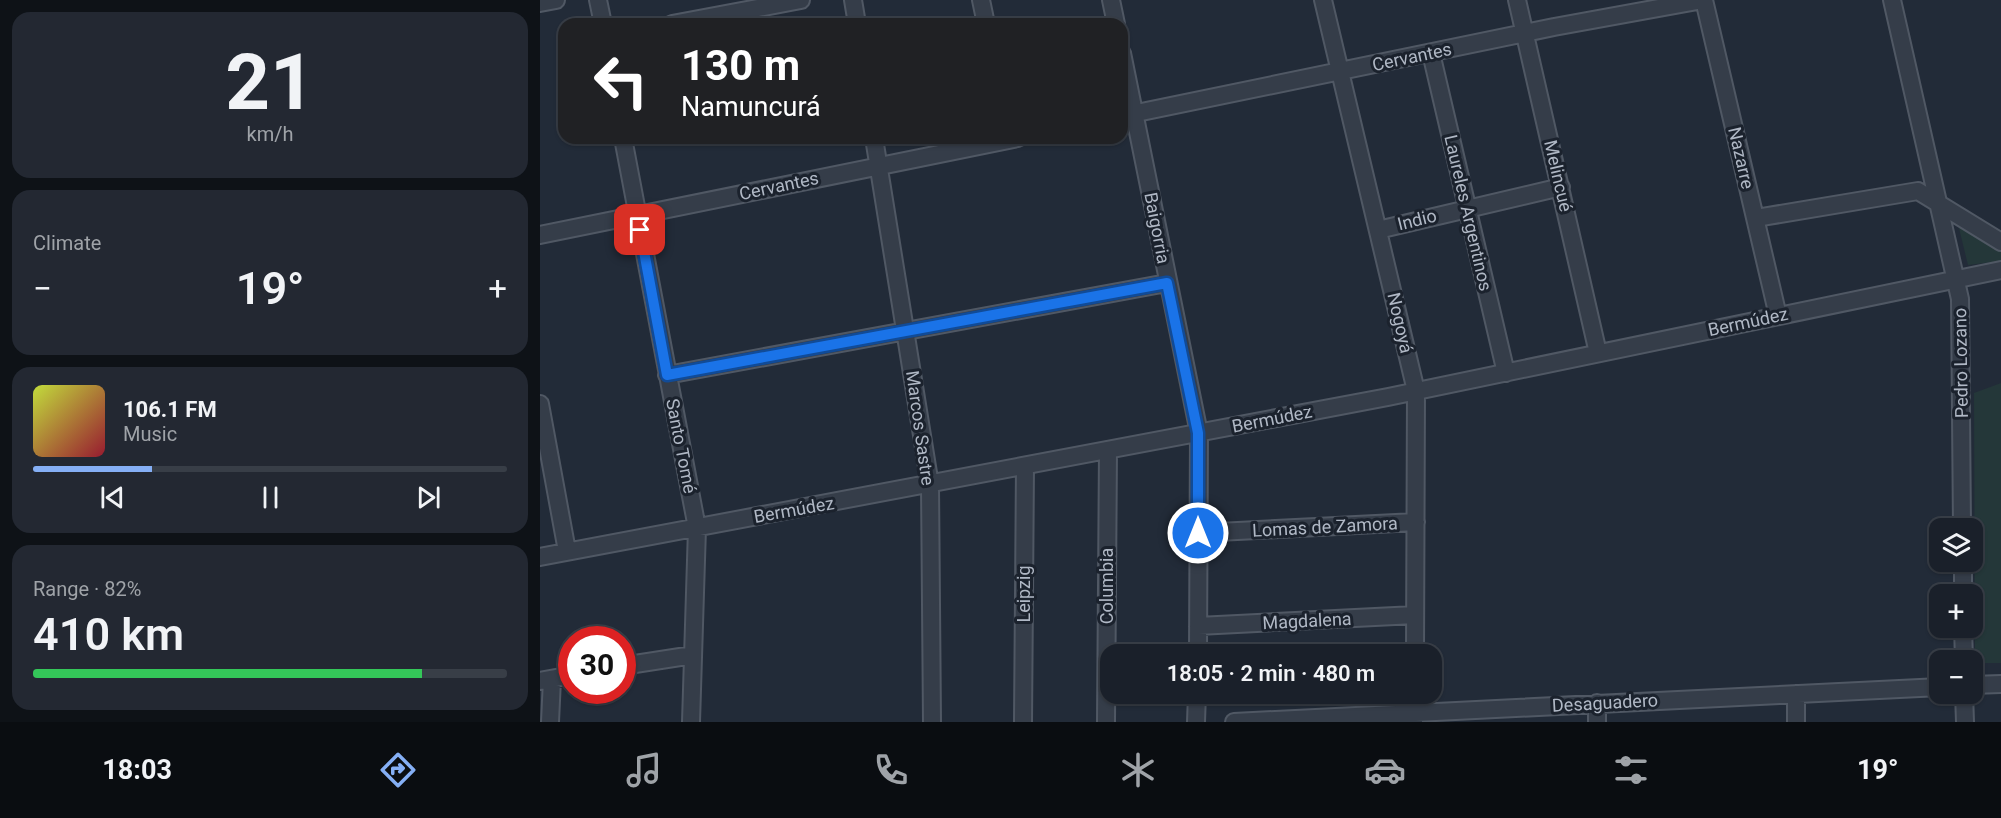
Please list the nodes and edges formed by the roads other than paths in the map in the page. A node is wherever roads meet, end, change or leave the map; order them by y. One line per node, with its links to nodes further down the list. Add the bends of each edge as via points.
1 (556, 0): 11 (street)
2 (598, 0): 12 (street)
3 (801, 0): 13 (street)
4 (853, 0): 14 (street)
5 (981, 0): 15 (street)
6 (1111, 0): 16 (street)
7 (1323, 0): 19 (street, Nogoyá)
8 (1517, 0): 17 (street, Melincué)
9 (1703, 0): 17 (street, Cervantes); 29 (street, Nazarre)
10 (1892, 0): 26 (street, Pedro Lozano)
11 (540, 3)
12 (602, 18)
13 (704, 18)
14 (856, 18)
15 (985, 18)
16 (1115, 18)
17 (1525, 34): 18 (street, Cervantes); 25 (street, Melincué)
18 (1431, 53): 19 (street, Cervantes); 27 (street, Laureles Argentinos)
19 (1340, 72): 20 (street, Cervantes); 30 (street, Nogoyá)
20 (1128, 115): 35 (street, Baigorria)
21 (624, 144): 28 (street, Santo Tomé)
22 (875, 144): 24 (street, Marcos Sastre)
23 (986, 144): 24 (street, Cervantes)
24 (878, 166): 28 (street, Cervantes); 37 (street, Marcos Sastre)
25 (1561, 187): 27 (street, Indio); 38 (street, Melincué)
26 (1937, 201): 29 (street, via 1917,191); 32 (street); 34 (street, Pedro Lozano)
27 (1467, 207): 30 (street, Indio); 39 (street, Laureles Argentinos)
28 (637, 216): 31 (street, Cervantes); 40 (street, Santo Tomé)
29 (1756, 218): 36 (street, Nazarre)
30 (1378, 230): 41 (street, Nogoyá)
31 (540, 235)
32 (2001, 242)
33 (2001, 270): 34 (street, Bermúdez)
34 (1956, 279): 36 (street, Bermúdez); 47 (street, Pedro Lozano, via 1960,299)
35 (1167, 283): 37 (street); 43 (street, Baigorria)
36 (1778, 316): 38 (street, Bermúdez)
37 (907, 332): 40 (street); 46 (street, Marcos Sastre)
38 (1598, 353): 39 (street, Bermúdez)
39 (1506, 373): 41 (street, Bermúdez)
40 (667, 375): 49 (street, Santo Tomé)
41 (1416, 391): 43 (street, Bermúdez); 48 (street, Nogoyá)
42 (540, 404): 51 (street)
43 (1198, 433): 44 (street, Bermúdez); 50 (street, Baigorria)
44 (1108, 450): 45 (street, Bermúdez); 72 (street, Columbia)
45 (1024, 466): 46 (street, Bermúdez); 71 (street, Leipzig)
46 (930, 485): 49 (street, Bermúdez); 70 (street, Marcos Sastre)
47 (1962, 518)
48 (1416, 522): 50 (street, Lomas de Zamora); 53 (street, Nogoyá)
49 (697, 528): 51 (street, Bermúdez); 57 (street, Santo Tomé)
50 (1198, 533): 54 (street, Baigorria)
51 (567, 551): 52 (street, Bermúdez)
52 (540, 557)
53 (1415, 615): 54 (street, Magdalena); 56 (street, Nogoyá)
54 (1198, 626): 55 (street, Baigorria)
55 (1198, 644)
56 (1415, 644)
57 (693, 655): 58 (street); 69 (street, Santo Tomé)
58 (636, 664)
59 (546, 680): 68 (street)
60 (2001, 684): 61 (street)
61 (1983, 685)
62 (1929, 688): 63 (street, Desaguadero)
63 (1796, 694): 64 (street, Desaguadero); 76 (street)
64 (1597, 703): 67 (street, Desaguadero); 75 (street)
65 (1197, 704): 73 (street)
66 (1964, 704): 77 (street)
67 (1414, 717): 74 (street, Desaguadero)
68 (550, 722)
69 (691, 722)
70 (932, 722)
71 (1023, 722)
72 (1106, 722)
73 (1196, 722)
74 (1234, 722)
75 (1597, 722)
76 (1796, 722)
77 (1965, 722)

